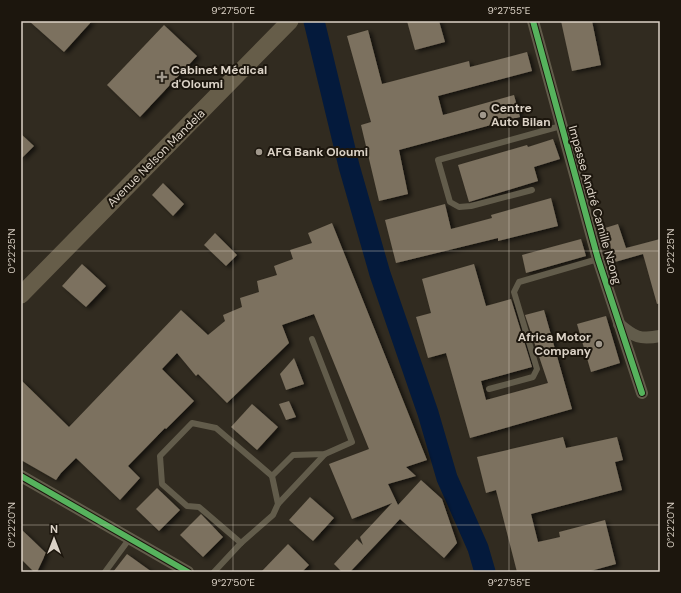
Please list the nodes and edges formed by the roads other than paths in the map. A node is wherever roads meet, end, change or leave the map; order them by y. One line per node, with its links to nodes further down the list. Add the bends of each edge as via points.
1 (290, 21): 6 (main road, Avenue Nelson Mandela)
2 (533, 21): 3 (street, Impasse André Camille Nzong)
3 (561, 126): 4 (lane, via 438,160 450,202 459,207); 5 (street, Impasse André Camille Nzong)
4 (532, 190)
5 (598, 259): 7 (street, Impasse André Camille Nzong); 10 (lane, via 519,282 514,292 537,369 533,377)
6 (21, 295)
7 (619, 324): 8 (street, via 639,338); 11 (street, Impasse André Camille Nzong)
8 (660, 336)
9 (312, 339): 12 (lane, via 352,442)
10 (489, 389)
11 (642, 393)
12 (325, 454): 14 (lane, via 293,455); 15 (lane)
13 (21, 476): 16 (street)
14 (272, 476): 15 (lane); 17 (lane, via 216,428 192,423 160,456 162,484 187,506 199,507)
15 (278, 504): 17 (lane, via 273,515)
16 (130, 538): 18 (lane); 19 (street)
17 (241, 543): 20 (lane)
18 (105, 572)
19 (188, 572)
20 (214, 572)

